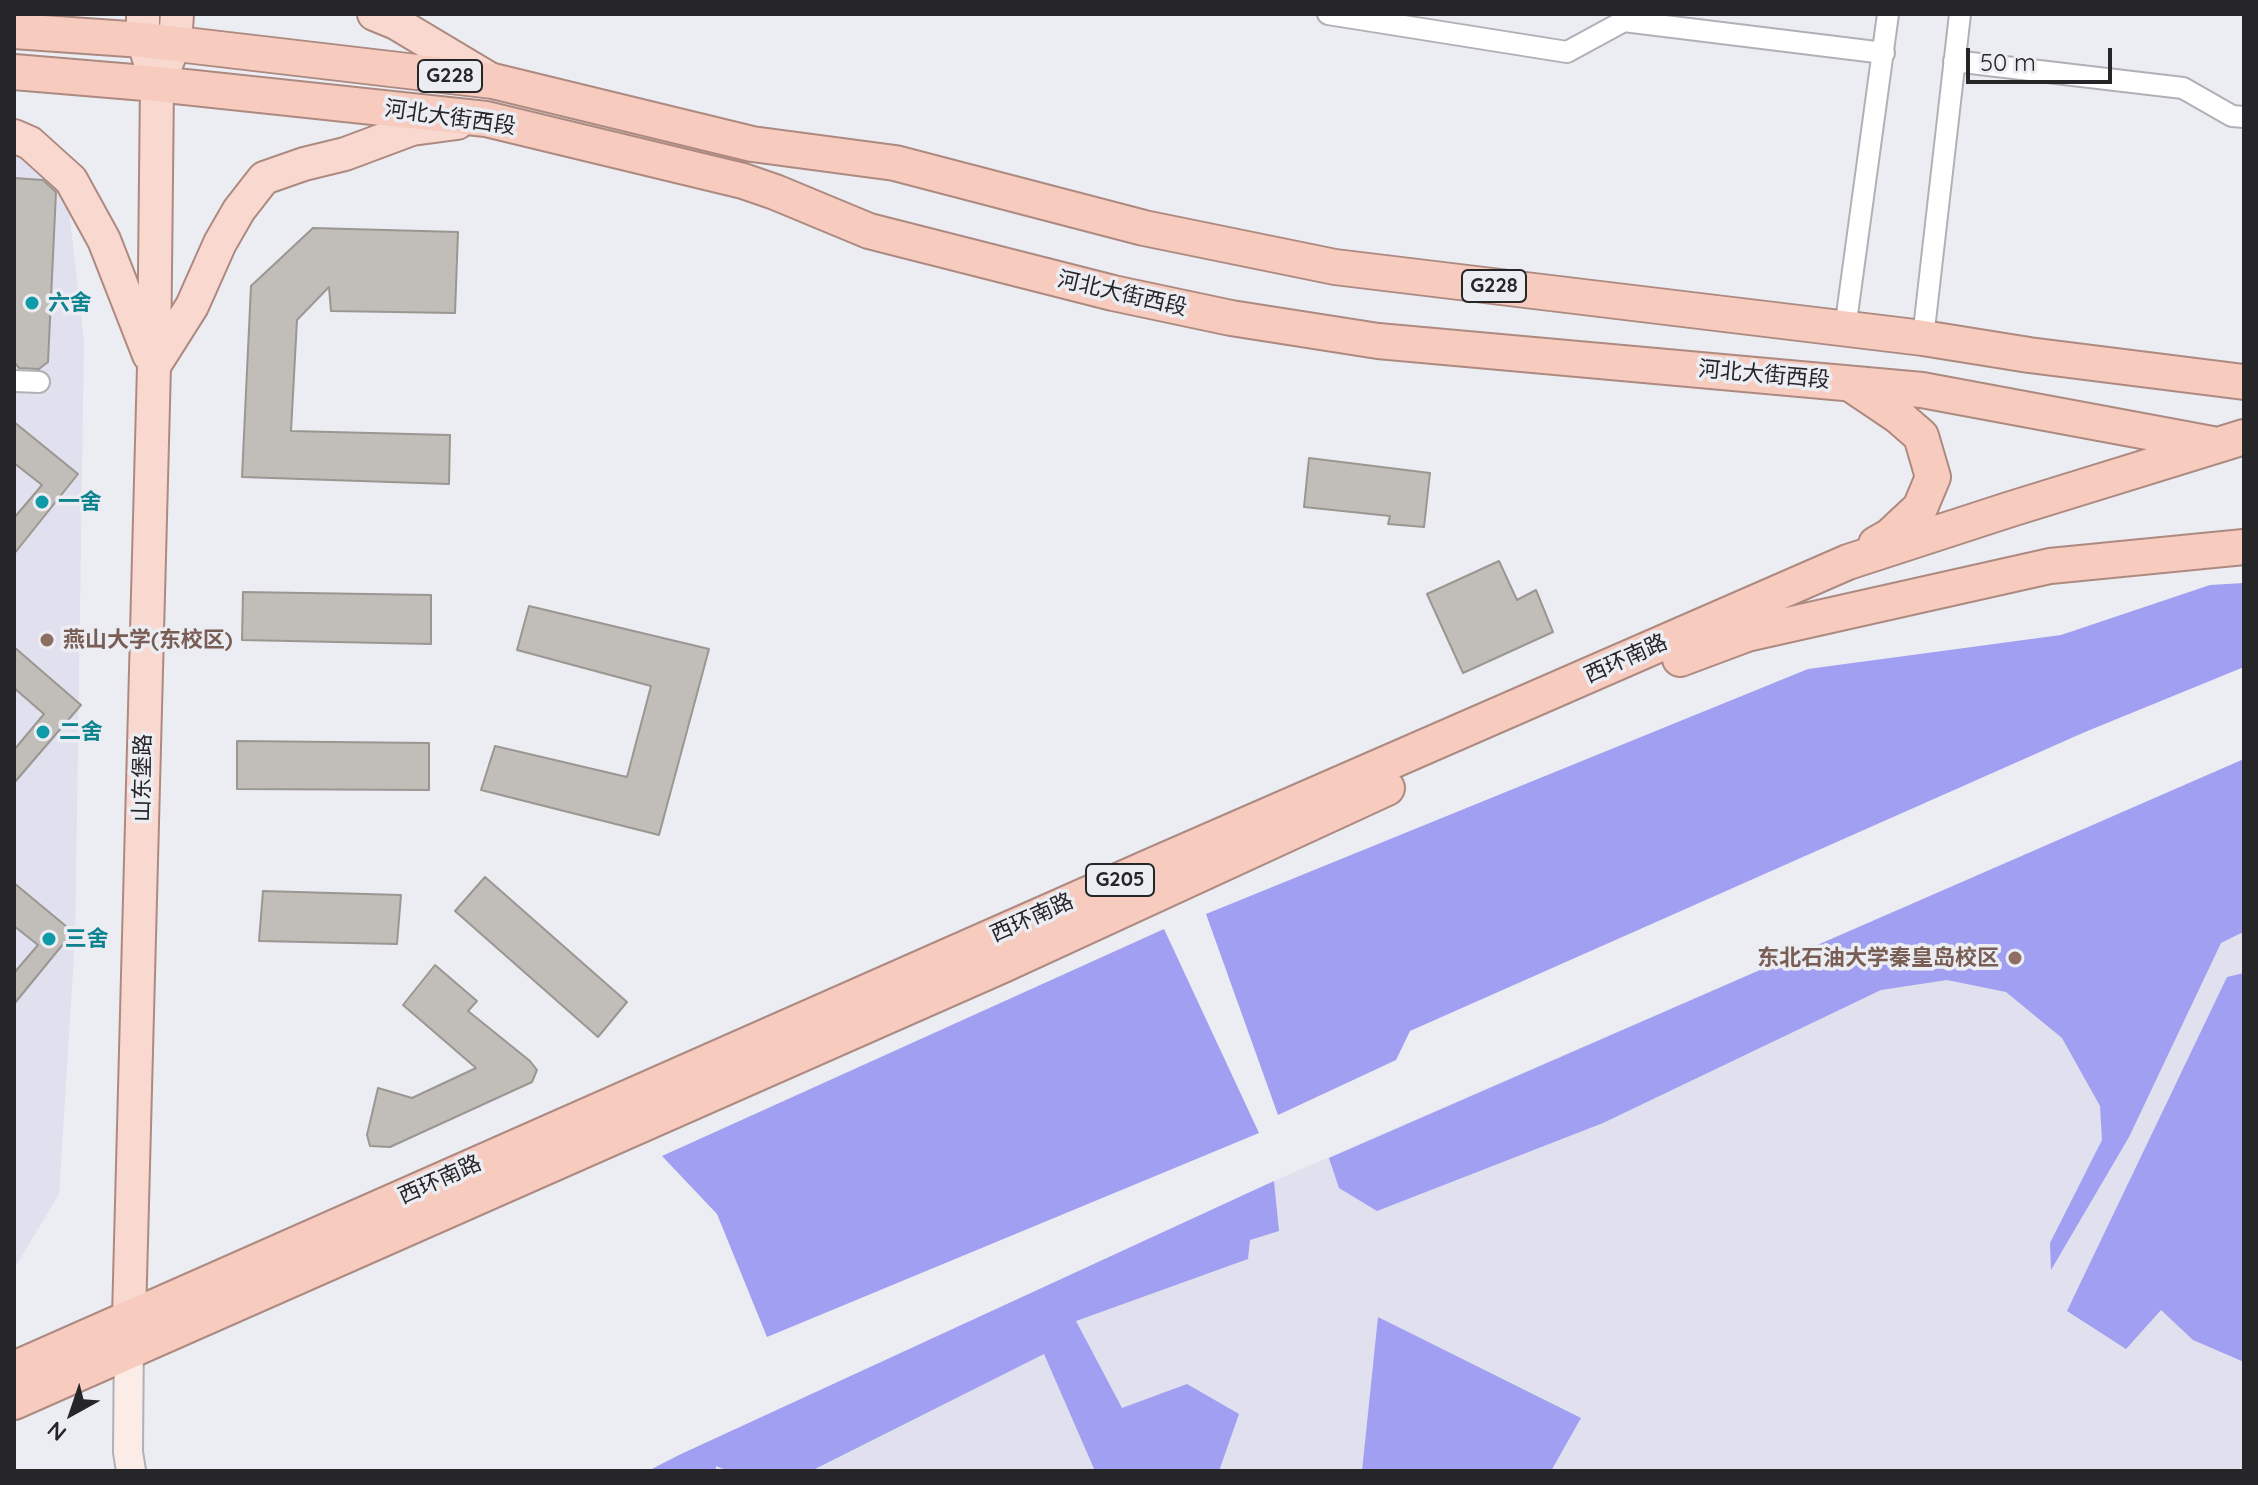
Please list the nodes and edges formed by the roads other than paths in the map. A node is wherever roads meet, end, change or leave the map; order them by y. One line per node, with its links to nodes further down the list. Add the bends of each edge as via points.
1 (374, 14): 10 (main road)
2 (1328, 14): 7 (street, via 1567,52 1624,21)
3 (1888, 14): 7 (street)
4 (1960, 14): 8 (street)
5 (160, 28): 6 (highway, 河北大街西段 / G228); 10 (highway, 河北大街西段 / G228); 11 (main road, 山东堡路)
6 (14, 31)
7 (1884, 53): 15 (street)
8 (1954, 61): 12 (street, via 2183,88 2232,116); 16 (street)
9 (14, 72): 11 (highway, 河北大街西段 / G228)
10 (493, 81): 15 (highway, 河北大街西段 / G228, via 752,144 895,163 1144,228 1335,267)
11 (157, 84): 13 (highway, 河北大街西段 / G228); 17 (main road, 山东堡路)
12 (2244, 117)
13 (486, 119): 17 (main road, via 412,129 264,178 239,210 192,306); 21 (highway, 河北大街西段 / G228, via 743,181 869,231 1231,318 1378,341)
14 (14, 136): 17 (main road, via 30,143 71,180 104,240)
15 (1845, 329): 16 (highway, 河北大街西段 / G228)
16 (1923, 338): 20 (highway, 河北大街西段 / G228)
17 (154, 366): 25 (main road, 山东堡路)
18 (14, 381): 19 (street)
19 (39, 382)
20 (2244, 382)
21 (1848, 383): 22 (highway, 河北大街西段 / G228, via 1922,390); 24 (highway, via 1921,436 1933,477 1920,508 1890,536)
22 (2236, 444): 24 (highway, 西环南路 / G205)
23 (2244, 547): 26 (highway, 西环南路 / G205, via 2050,566 1747,634 1623,679 1003,965)
24 (1848, 562): 25 (highway, 西环南路 / G205)
25 (129, 1317): 26 (main road, 山东堡路); 27 (highway, 西环南路 / G205)
26 (129, 1351): 28 (highway, 西环南路 / G205); 29 (main road, 山东堡路)
27 (14, 1369)
28 (14, 1402)
29 (131, 1471)

